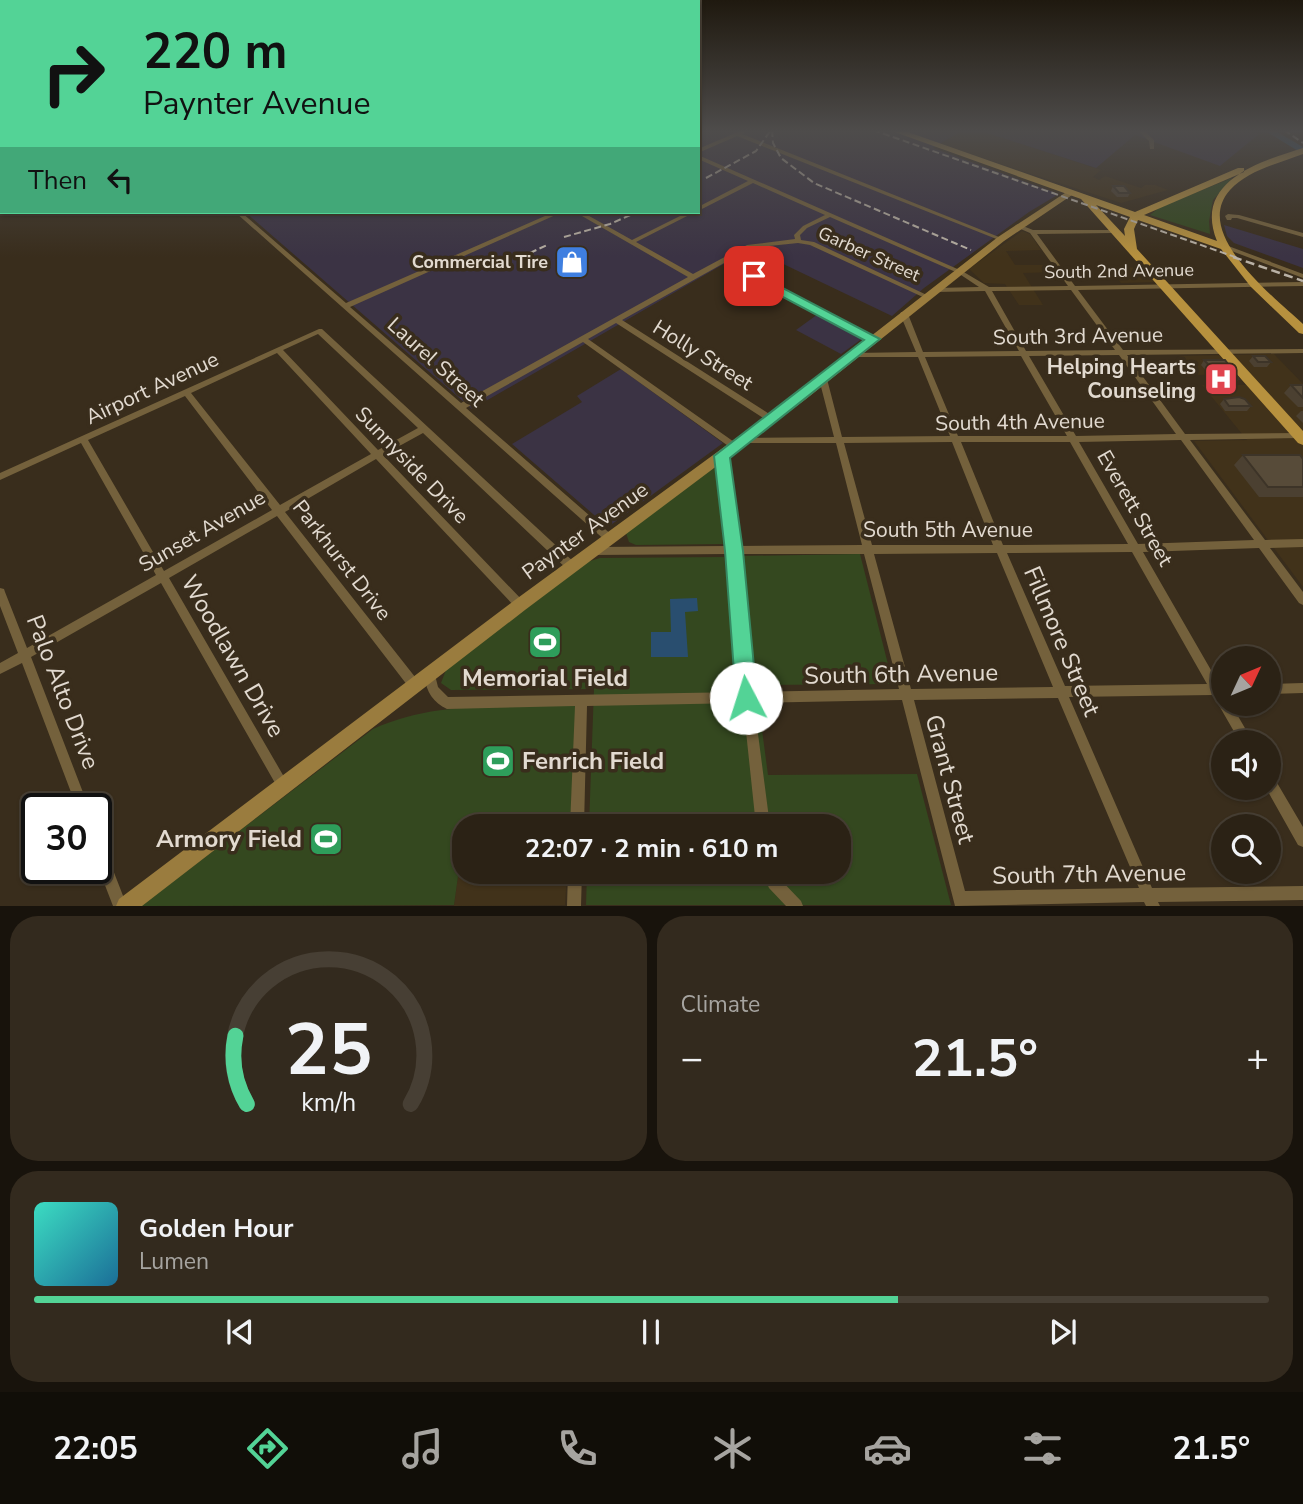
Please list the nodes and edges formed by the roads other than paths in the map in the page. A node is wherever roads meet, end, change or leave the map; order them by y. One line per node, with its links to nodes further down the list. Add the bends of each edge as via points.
1 (733, 172): 6 (street, Everett Street)
2 (833, 172): 22 (street)
3 (1014, 172): 8 (main road)
4 (1236, 172): 7 (main road)
5 (1252, 172): 25 (main road, via 1224,191 1214,209)
6 (753, 181): 10 (street); 15 (street, Everett Street)
7 (1213, 181): 9 (main road, via 1140,206); 16 (main road)
8 (1071, 192): 9 (main road); 18 (street, Paynter Avenue)
9 (1089, 198): 16 (main road); 19 (main road)
10 (700, 208)
11 (240, 214): 37 (street, Laurel Street)
12 (553, 214): 37 (street)
13 (582, 214): 24 (street)
14 (688, 214): 24 (street)
15 (830, 215): 23 (street, via 805,227); 28 (street, Everett Street)
16 (1136, 215): 25 (main road); 26 (main road, via 1129,229)
17 (1230, 219): 21 (street, via 1228,216 1237,216)
18 (1018, 226): 20 (street); 22 (street, Paynter Avenue)
19 (1113, 231): 20 (street); 26 (main road)
20 (1032, 232): 34 (street)
21 (1303, 235)
22 (1001, 239): 28 (street, Paynter Avenue)
23 (798, 241): 30 (street, via 749,246); 36 (street, Garber Street)
24 (632, 242): 30 (street)
25 (1222, 246): 29 (street); 33 (main road)
26 (1133, 251): 32 (main road)
27 (730, 264): 43 (street)
28 (960, 272): 35 (street, Everett Street); 36 (street, Paynter Avenue)
29 (1303, 276)
30 (694, 277): 39 (street)
31 (1303, 284): 33 (street, South 2nd Avenue)
32 (1164, 285): 33 (street, South 2nd Avenue); 34 (street, South 2nd Avenue); 46 (main road)
33 (1255, 285): 40 (main road)
34 (1072, 286): 35 (street, South 2nd Avenue); 47 (street)
35 (987, 289): 36 (street, South 2nd Avenue); 50 (street, Everett Street)
36 (931, 294): 38 (street, Paynter Avenue)
37 (346, 306): 53 (street, Laurel Street)
38 (904, 314): 43 (street, Paynter Avenue); 49 (street, Fillmore Street)
39 (616, 320): 42 (street); 54 (street, Holly Street)
40 (1303, 330)
41 (319, 331): 44 (street, Airport Avenue); 55 (street)
42 (583, 339): 53 (street); 62 (street)
43 (873, 339): 48 (street, Paynter Avenue)
44 (278, 350): 52 (street, Airport Avenue); 63 (street, Sunnyside Drive)
45 (1303, 351): 46 (street, South 3rd Avenue)
46 (1225, 352): 47 (street, South 3rd Avenue); 57 (main road)
47 (1122, 353): 50 (street, South 3rd Avenue); 56 (street)
48 (854, 355): 49 (street, South 3rd Avenue); 51 (street, Paynter Avenue)
49 (921, 355): 50 (street, South 3rd Avenue); 60 (street, Fillmore Street)
50 (1023, 355): 59 (street, Everett Street)
51 (823, 379): 54 (street, Paynter Avenue); 61 (street, Grant Street)
52 (187, 391): 58 (street, Airport Avenue); 66 (street, Parkhurst Drive)
53 (461, 407): 67 (street, Laurel Street)
54 (771, 419): 62 (street, Paynter Avenue)
55 (424, 428): 63 (street, Sunset Avenue); 75 (street)
56 (1182, 436): 57 (street, South 4th Avenue); 59 (street, South 4th Avenue); 69 (street)
57 (1301, 438)
58 (83, 439): 65 (street, Airport Avenue); 76 (street, Woodlawn Drive)
59 (1073, 439): 60 (street, South 4th Avenue); 70 (street, Everett Street)
60 (956, 440): 61 (street, South 4th Avenue); 71 (street, Fillmore Street)
61 (840, 441): 62 (street, South 4th Avenue); 72 (street, Grant Street)
62 (738, 443): 64 (street, Paynter Avenue)
63 (377, 454): 66 (street, Sunset Avenue); 79 (street, Sunnyside Drive)
64 (722, 456): 67 (street, Paynter Avenue); 74 (street)
65 (0, 477)
66 (278, 510): 76 (street, Sunset Avenue); 84 (street, Parkhurst Drive)
67 (610, 539): 73 (street, Paynter Avenue)
68 (1303, 543): 69 (street, South 5th Avenue)
69 (1261, 544): 70 (street, South 5th Avenue); 78 (street)
70 (1136, 548): 71 (street, South 5th Avenue); 82 (street, Everett Street)
71 (1000, 549): 72 (street, South 5th Avenue); 88 (street, Fillmore Street)
72 (868, 550): 74 (street, South 5th Avenue); 89 (street, Grant Street)
73 (593, 551): 74 (street, South 5th Avenue); 75 (street, Paynter Avenue)
74 (734, 551): 90 (street)
75 (572, 567): 79 (street, Paynter Avenue)
76 (162, 576): 80 (street, Sunset Avenue); 92 (street, Woodlawn Drive)
77 (0, 592): 80 (street, Palo Alto Drive)
78 (1303, 600)
79 (520, 605): 83 (street, Paynter Avenue)
80 (24, 655): 81 (street, Sunset Avenue); 93 (street, Palo Alto Drive)
81 (0, 669)
82 (1211, 674)
83 (430, 675): 84 (street, Paynter Avenue); 91 (street, South 6th Avenue, via 432,690 447,703)
84 (415, 686): 92 (street, Paynter Avenue)
85 (1303, 688): 87 (street)
86 (1211, 689): 88 (street, South 6th Avenue)
87 (1281, 689)
88 (1062, 693): 89 (street, South 6th Avenue); 102 (street, Fillmore Street)
89 (905, 694): 90 (street, South 6th Avenue); 103 (street, Grant Street)
90 (746, 698): 91 (street, South 6th Avenue); 96 (street)
91 (581, 701): 95 (street)
92 (283, 786): 105 (street, Paynter Avenue)
93 (77, 793)
94 (1280, 800): 97 (street)
95 (577, 814)
96 (761, 814)
97 (1303, 841)
98 (112, 884): 104 (street)
99 (575, 884): 106 (street)
100 (775, 884): 107 (street)
101 (1303, 893): 102 (street, South 7th Avenue)
102 (1151, 901): 103 (street, South 7th Avenue)
103 (961, 902)
104 (120, 905)
105 (126, 905)
106 (574, 905)
107 (796, 905)

